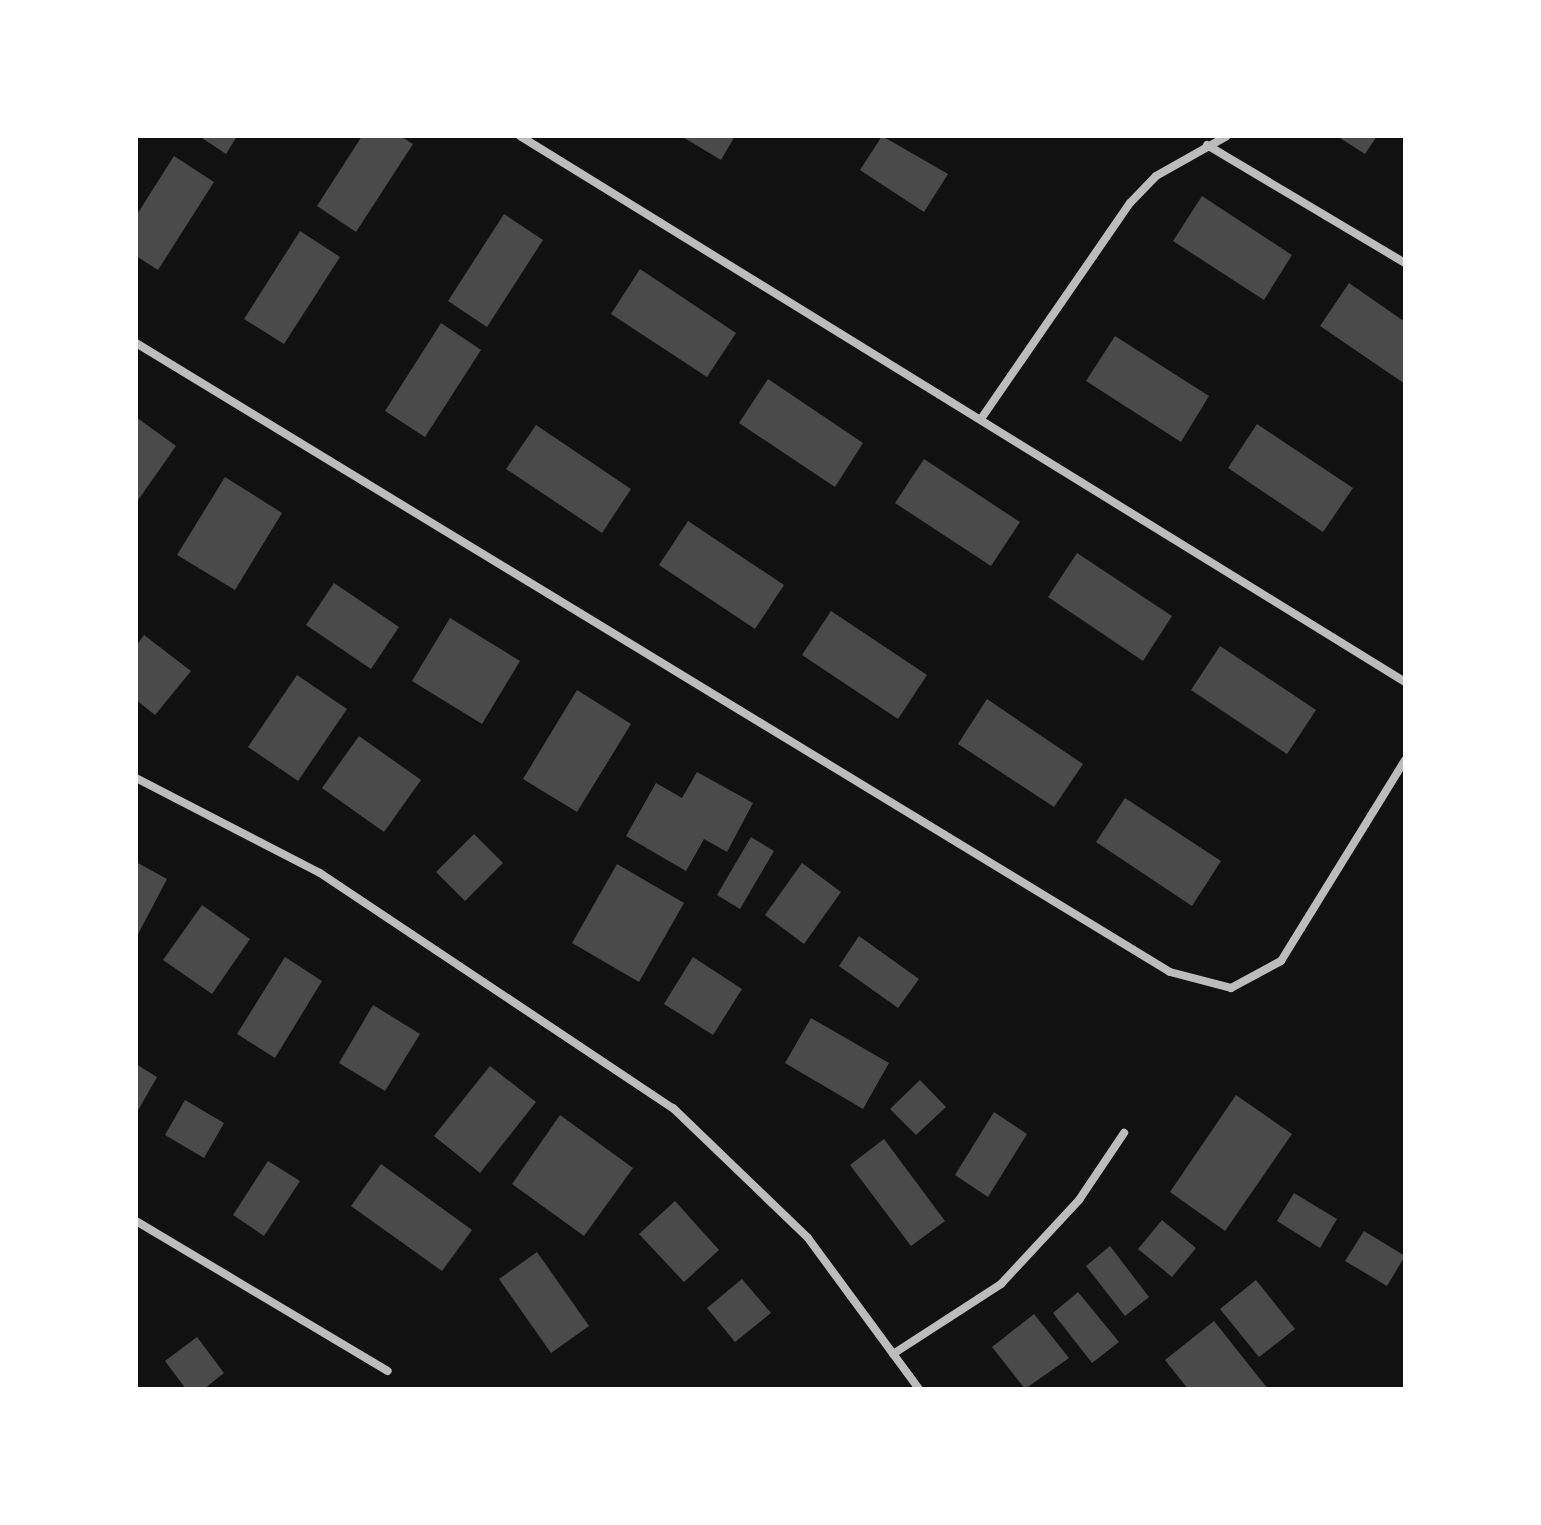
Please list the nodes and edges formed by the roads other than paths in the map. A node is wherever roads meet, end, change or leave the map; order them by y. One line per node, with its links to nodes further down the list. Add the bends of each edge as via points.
1 (520, 136): 6 (street)
2 (1227, 136): 3 (street)
3 (1207, 145): 4 (street); 6 (street, via 1156,176 1130,203)
4 (1405, 263)
5 (136, 343): 8 (street, via 1170,972 1231,988 1281,961)
6 (983, 416): 7 (street)
7 (1405, 682)
8 (1405, 760)
9 (136, 778): 12 (street, via 320,873 537,1011 673,1108 808,1238)
10 (1124, 1133): 12 (street, via 1079,1200 1001,1284)
11 (136, 1221): 13 (street)
12 (893, 1354): 14 (street)
13 (388, 1371)
14 (919, 1389)

